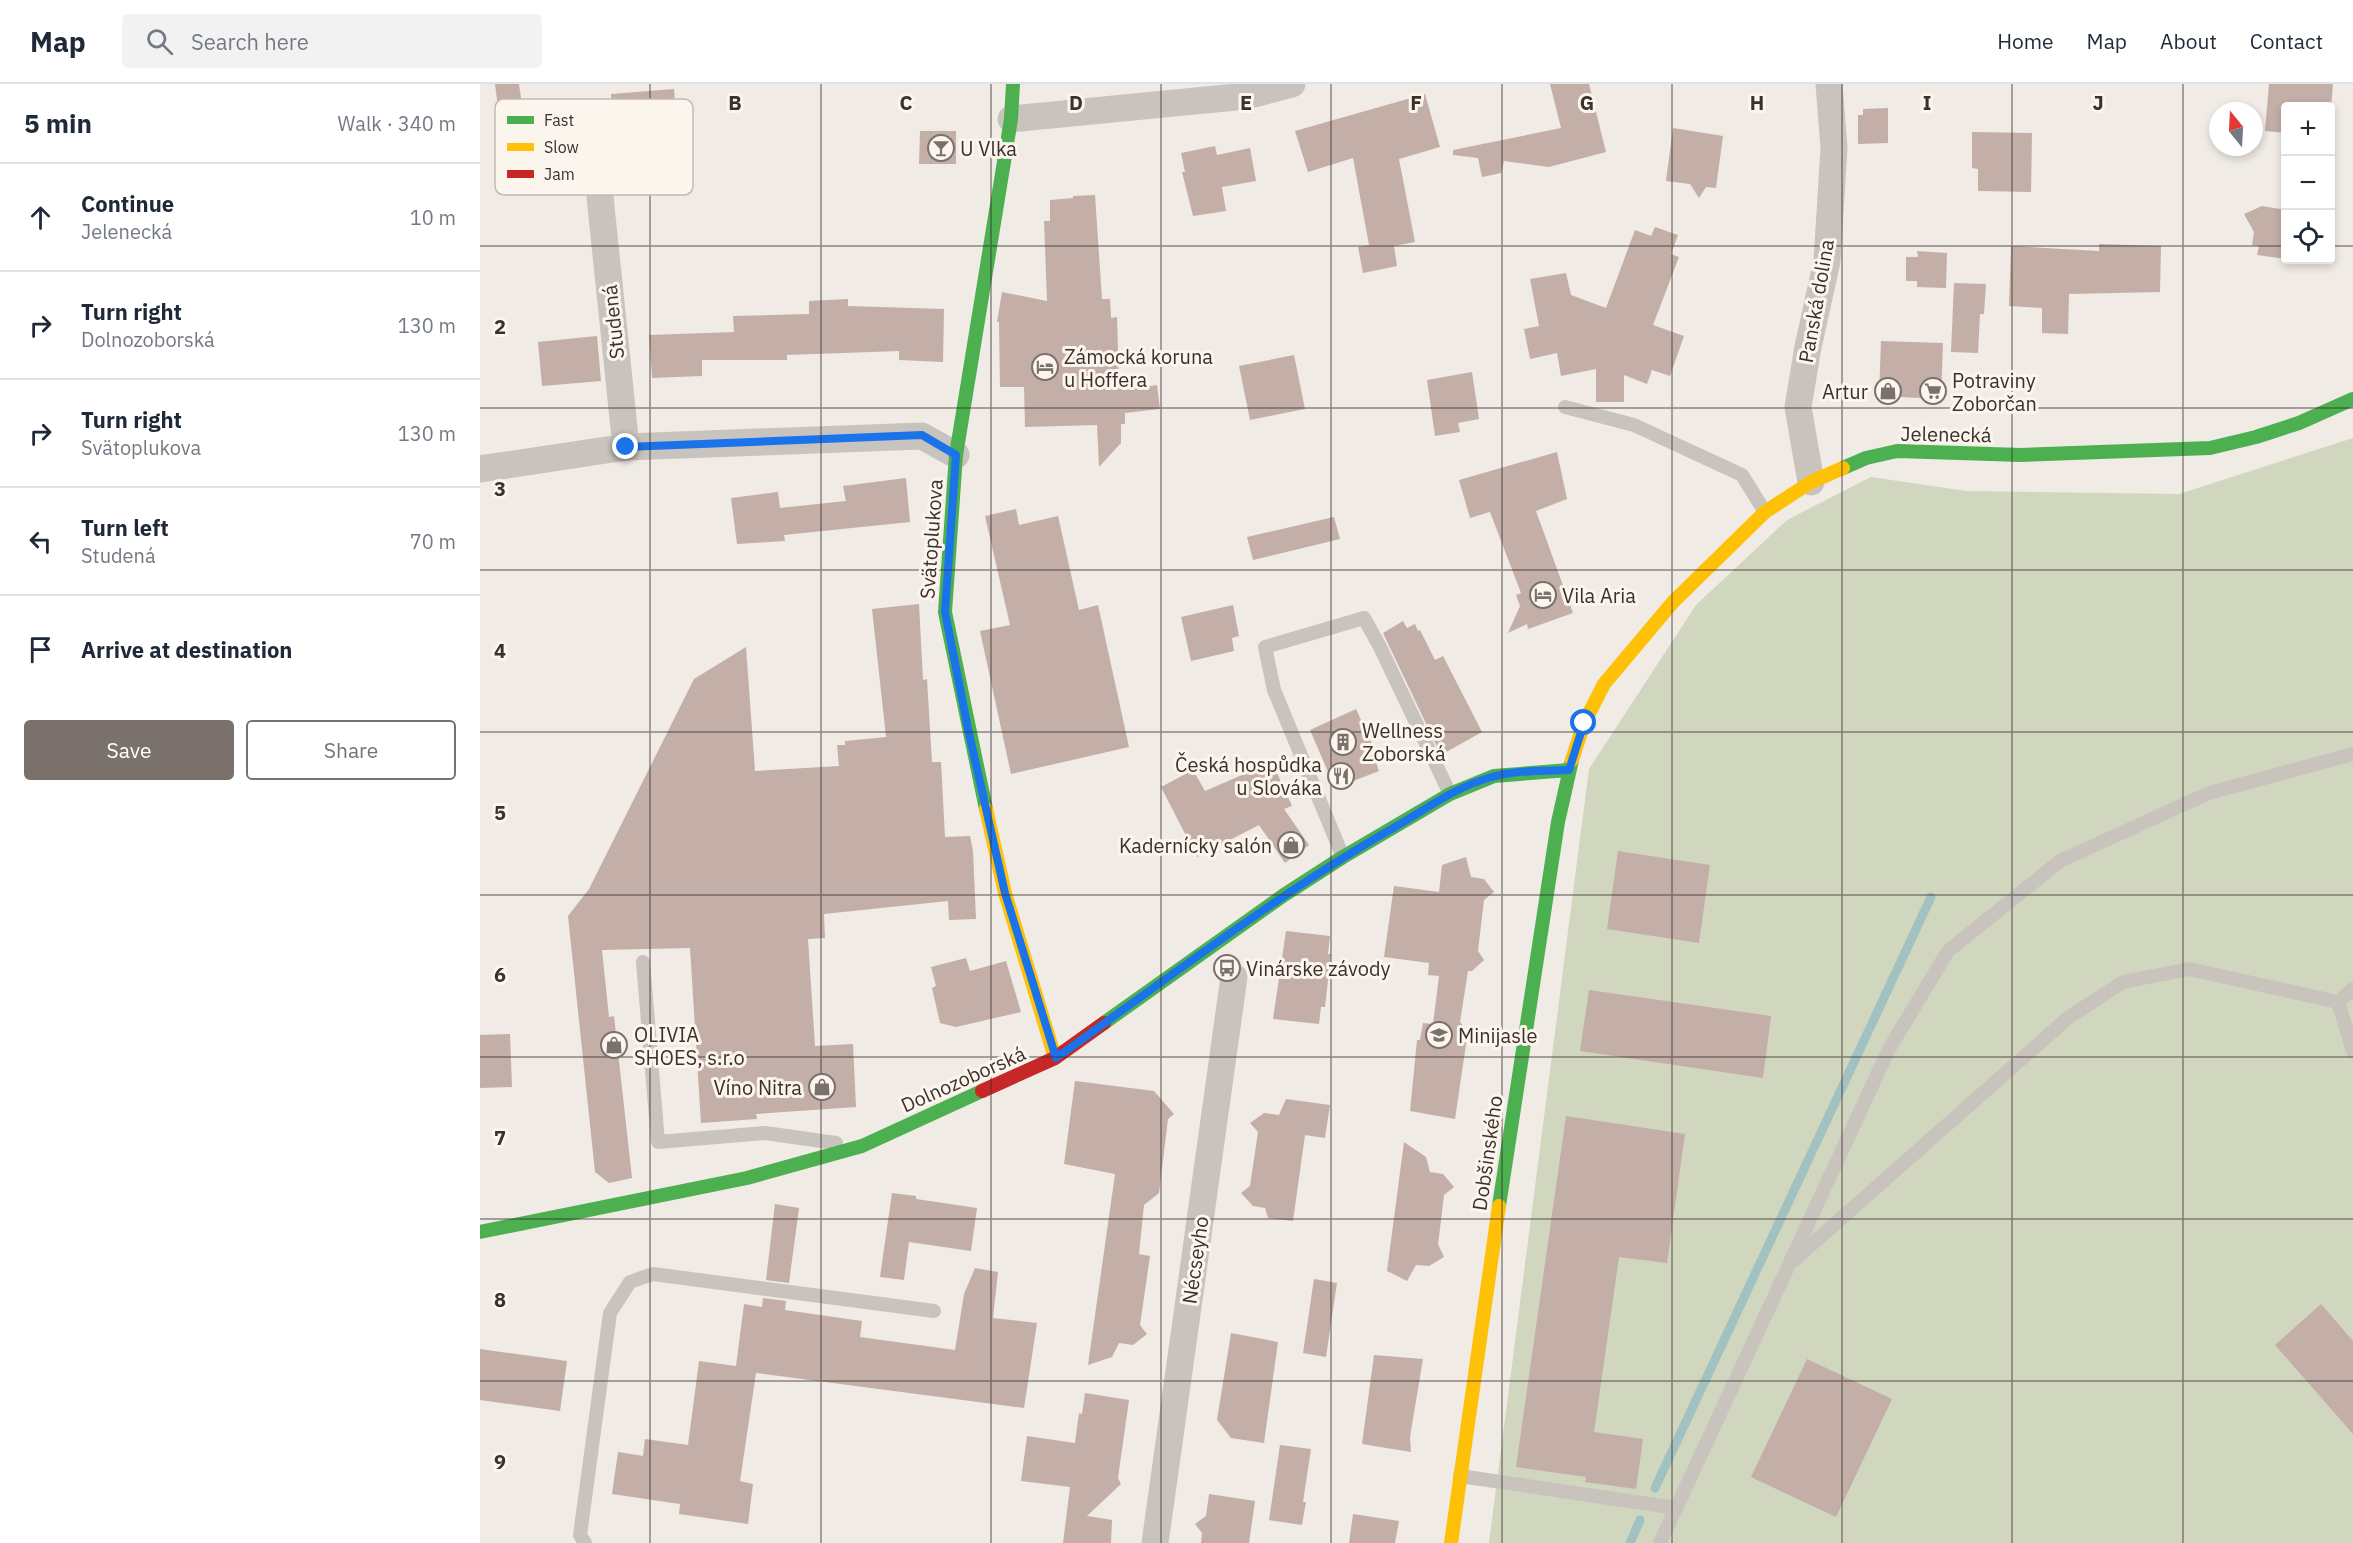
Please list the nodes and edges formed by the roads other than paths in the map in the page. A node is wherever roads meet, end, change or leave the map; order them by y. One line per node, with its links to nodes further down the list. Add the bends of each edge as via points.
1 (1013, 84): 4 (street, Svätoplukova)
2 (1292, 84): 4 (street, via 1246,96)
3 (1829, 84): 11 (street, Panská dolina, via 1834,148 1827,261 1798,407)
4 (1011, 119): 9 (street, Svätoplukova)
5 (600, 197): 8 (street, Studená)
6 (2353, 399): 11 (street, Jelenecká, via 2299,423 2210,448 2021,455 1898,451 1866,458)
7 (1565, 406): 12 (lane, via 1634,425 1742,475)
8 (626, 447): 9 (street, via 922,435); 10 (street)
9 (956, 455): 22 (street, Svätoplukova, via 945,612 1005,893)
10 (480, 469)
11 (1811, 482): 12 (street, Jelenecká)
12 (1765, 512): 14 (street, Jelenecká, via 1674,602 1604,684 1584,723)
13 (2353, 754): 25 (lane, via 2209,793 2060,861 1948,951 1889,1049)
14 (1569, 770): 15 (street, Dolnozoborská, via 1494,776); 27 (street, Dobšinského, via 1544,901)
15 (1450, 794): 16 (street, Dolnozoborská); 16 (lane, via 1364,618 1264,647 1274,690)
16 (1343, 857): 22 (street, Dolnozoborská)
17 (643, 962): 23 (lane, via 658,1142 765,1133)
18 (1234, 977): 30 (street, Nécseyho)
19 (2353, 989): 20 (lane)
20 (2338, 1002): 21 (lane); 25 (lane, via 2189,969 2123,982 2069,1017)
21 (2353, 1051)
22 (1056, 1058): 23 (street, Dolnozoborská)
23 (862, 1146): 24 (street, Dolnozoborská, via 747,1178)
24 (480, 1232)
25 (1789, 1265): 28 (lane)
26 (934, 1311): 29 (lane, via 653,1274 630,1282 610,1312 580,1535)
27 (1460, 1476): 28 (lane); 31 (street, Dobšinského)
28 (1676, 1508): 32 (lane)
29 (585, 1543)
30 (1155, 1543)
31 (1451, 1543)
32 (1660, 1543)

